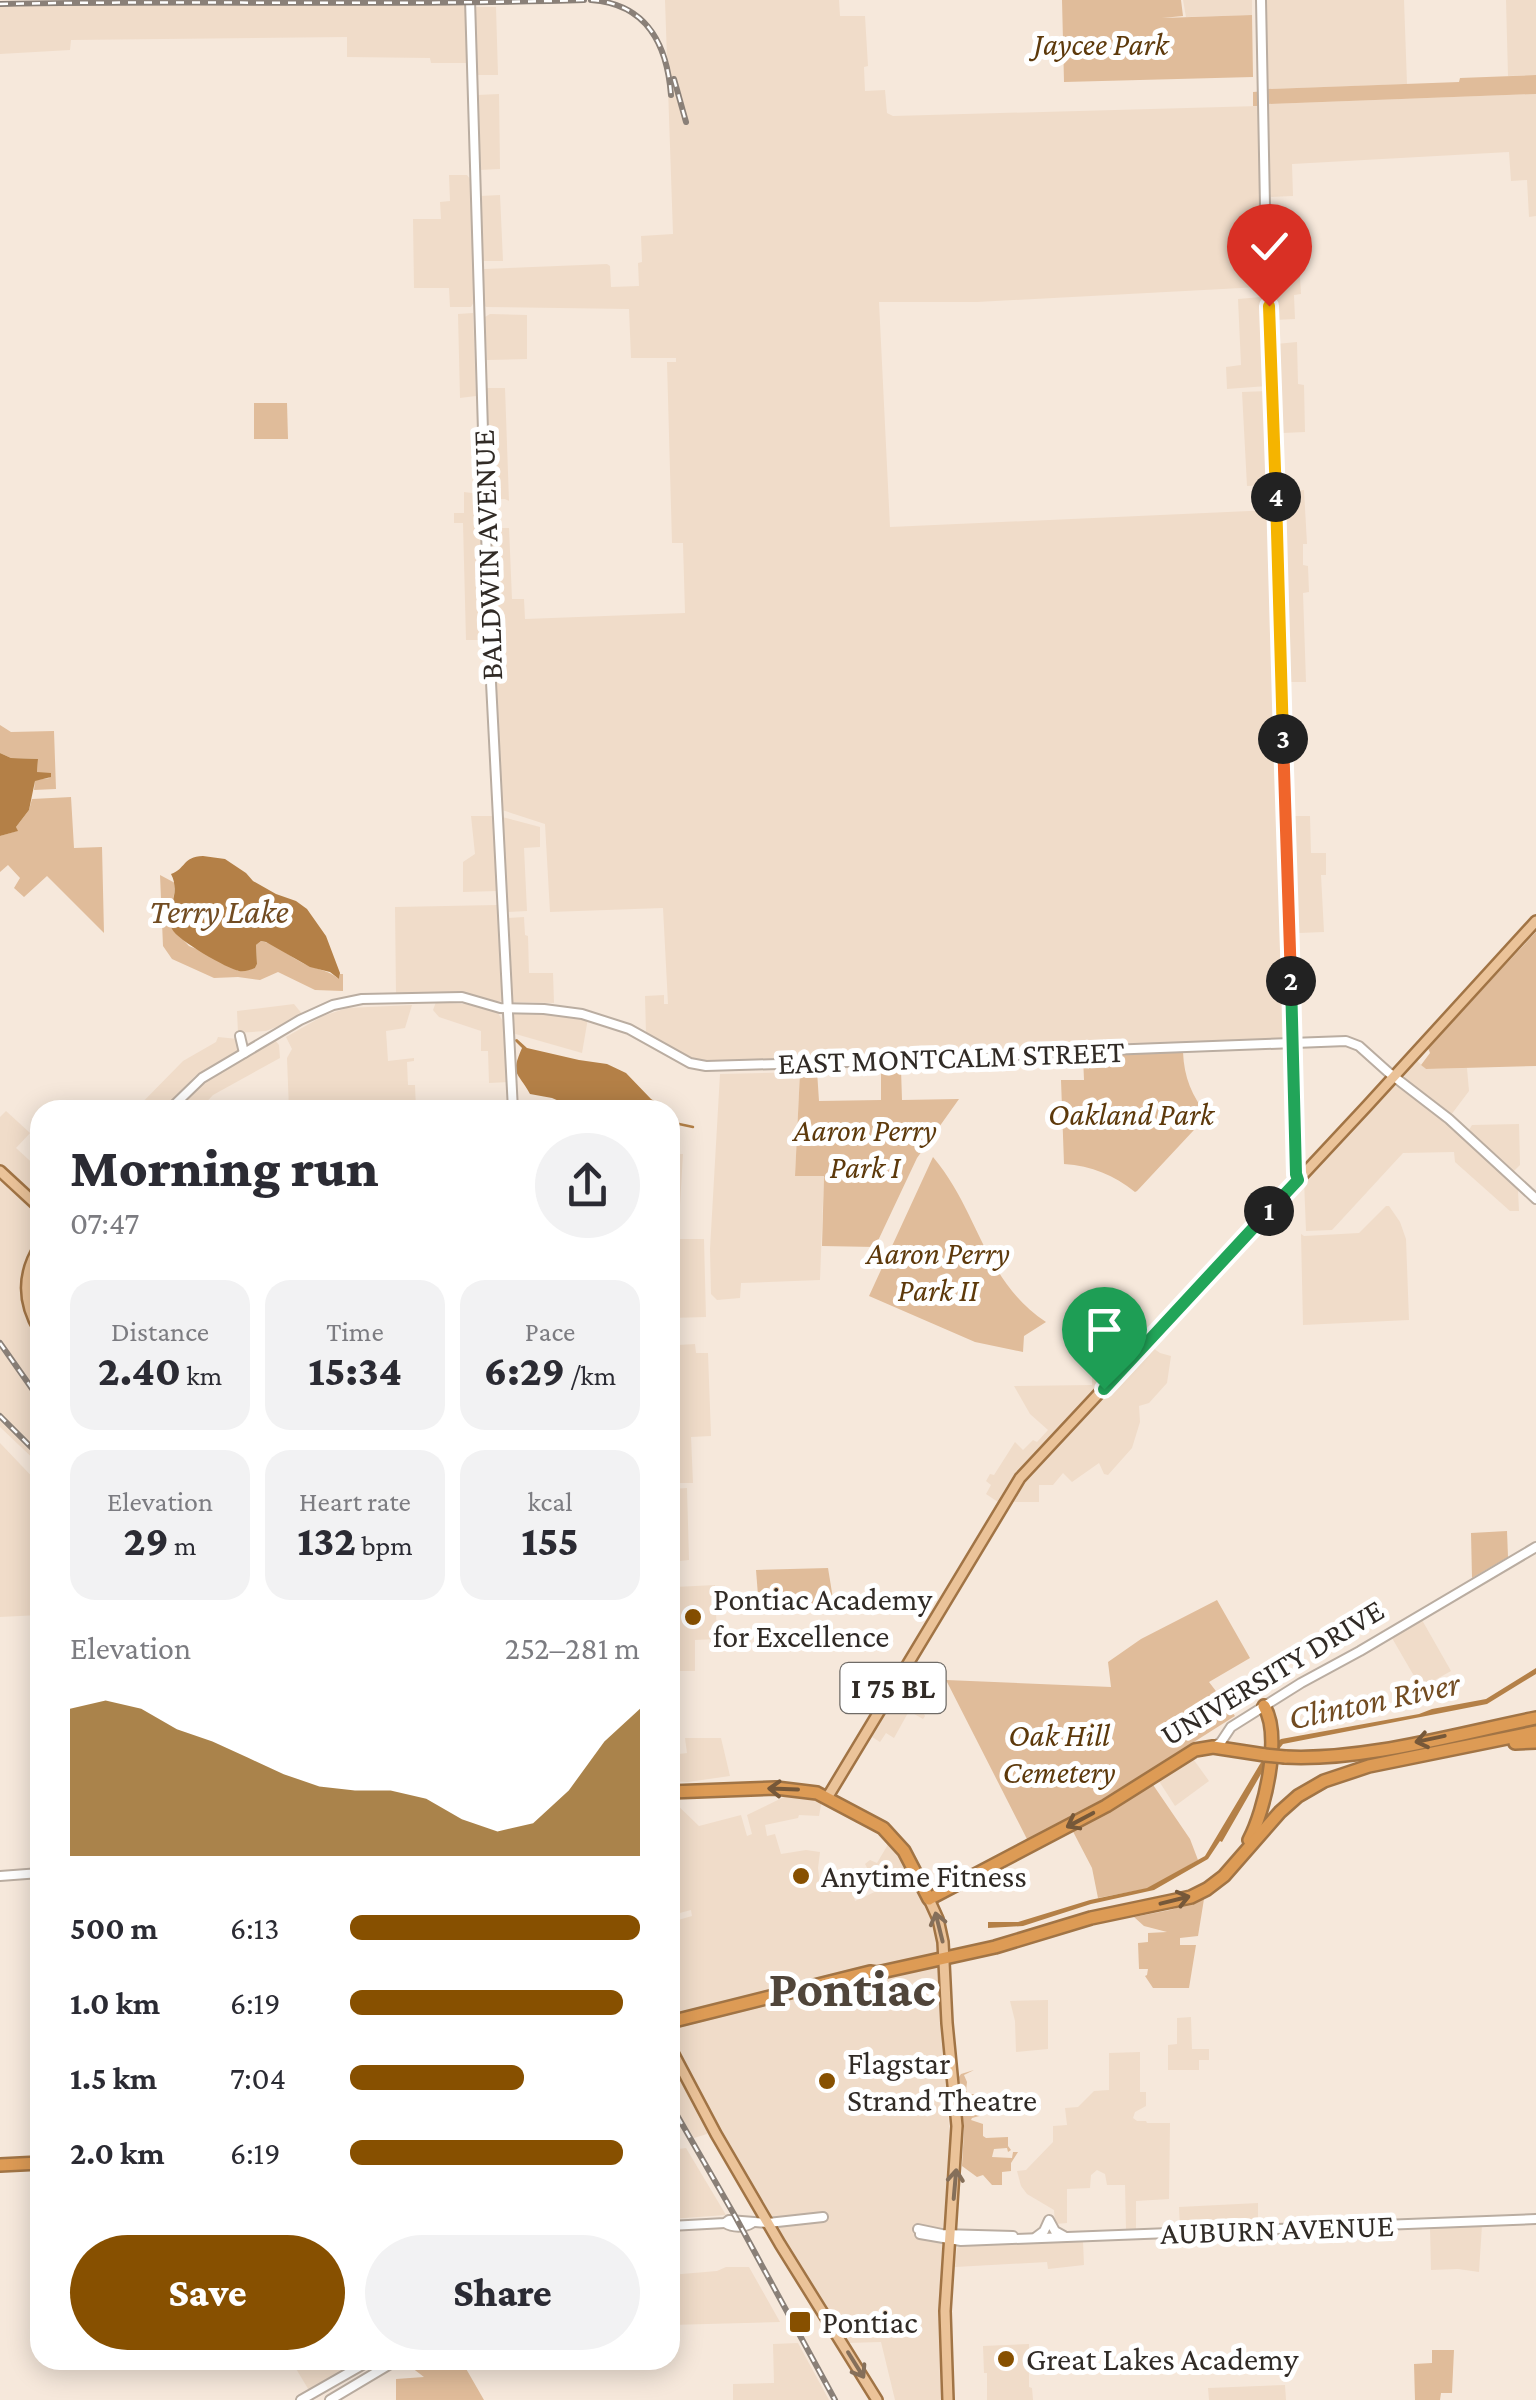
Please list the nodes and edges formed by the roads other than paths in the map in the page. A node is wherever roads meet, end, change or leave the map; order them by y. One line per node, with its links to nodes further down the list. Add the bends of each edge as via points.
1 (470, 0): 4 (main road, BALDWIN AVENUE)
2 (1260, 0): 6 (main road)
3 (1536, 920): 8 (main road, I 75 BL)
4 (508, 1008): 6 (main road, EAST MONTCALM STREET, via 600,1018 706,1066); 7 (main road, EAST MONTCALM STREET, via 462,998 350,1001 317,1011); 10 (main road, BALDWIN AVENUE)
5 (240, 1036): 7 (main road)
6 (1293, 1043): 8 (main road, EAST MONTCALM STREET, via 1354,1043); 12 (main road)
7 (244, 1053): 9 (main road, EAST MONTCALM STREET)
8 (1394, 1076): 12 (main road, I 75 BL); 14 (main road, EAST MONTCALM STREET)
9 (179, 1100)
10 (513, 1100)
11 (0, 1171): 13 (main road)
12 (1298, 1180): 26 (main road, I 75 BL, via 1017,1482)
13 (30, 1199)
14 (1536, 1199)
15 (30, 1264): 16 (main road)
16 (30, 1311)
17 (1536, 1547): 18 (main road, UNIVERSITY DRIVE)
18 (1264, 1706): 22 (main road, UNIVERSITY DRIVE); 24 (highway, via 1271,1722)
19 (1536, 1714): 24 (highway, one-way to 24, bridge, via 1356,1754)
20 (1536, 1732): 23 (highway)
21 (1536, 1742): 23 (highway)
22 (1213, 1747): 24 (highway); 30 (highway, UNIVERSITY DRIVE, one-way to 30, via 1191,1752 1106,1806)
23 (1441, 1751): 27 (highway, via 1352,1770 1315,1786 1280,1812)
24 (1268, 1757): 27 (highway, via 1259,1818)
25 (680, 1789): 26 (highway, one-way to 25, via 791,1788)
26 (828, 1798): 30 (highway, via 894,1838)
27 (1238, 1861): 31 (highway, one-way to 27, via 1182,1900 1207,1889)
28 (30, 1874): 29 (main road)
29 (0, 1876)
30 (929, 1899): 31 (main road, one-way to 30)
31 (945, 1957): 32 (highway); 43 (main road, one-way to 31, via 957,2126)
32 (680, 2020)
33 (680, 2067): 38 (main road)
34 (30, 2163): 35 (highway)
35 (0, 2164)
36 (1536, 2219): 42 (main road, AUBURN AVENUE)
37 (824, 2220): 38 (main road)
38 (768, 2222): 39 (main road); 52 (main road, one-way to 52)
39 (680, 2225)
40 (919, 2231): 43 (main road, AUBURN AVENUE)
41 (980, 2234): 43 (main road, AUBURN AVENUE); 45 (main road, AUBURN AVENUE); 46 (main road)
42 (1064, 2236): 44 (main road, AUBURN AVENUE); 44 (main road, via 1049,2220)
43 (951, 2237): 46 (main road, AUBURN AVENUE); 53 (main road)
44 (1036, 2237): 45 (main road, AUBURN AVENUE)
45 (1017, 2238): 46 (main road, AUBURN AVENUE)
46 (963, 2242)
47 (356, 2370): 49 (main road)
48 (380, 2370): 51 (main road)
49 (324, 2388): 50 (main road); 51 (main road)
50 (300, 2400)
51 (327, 2400)
52 (877, 2400)
53 (948, 2400)

